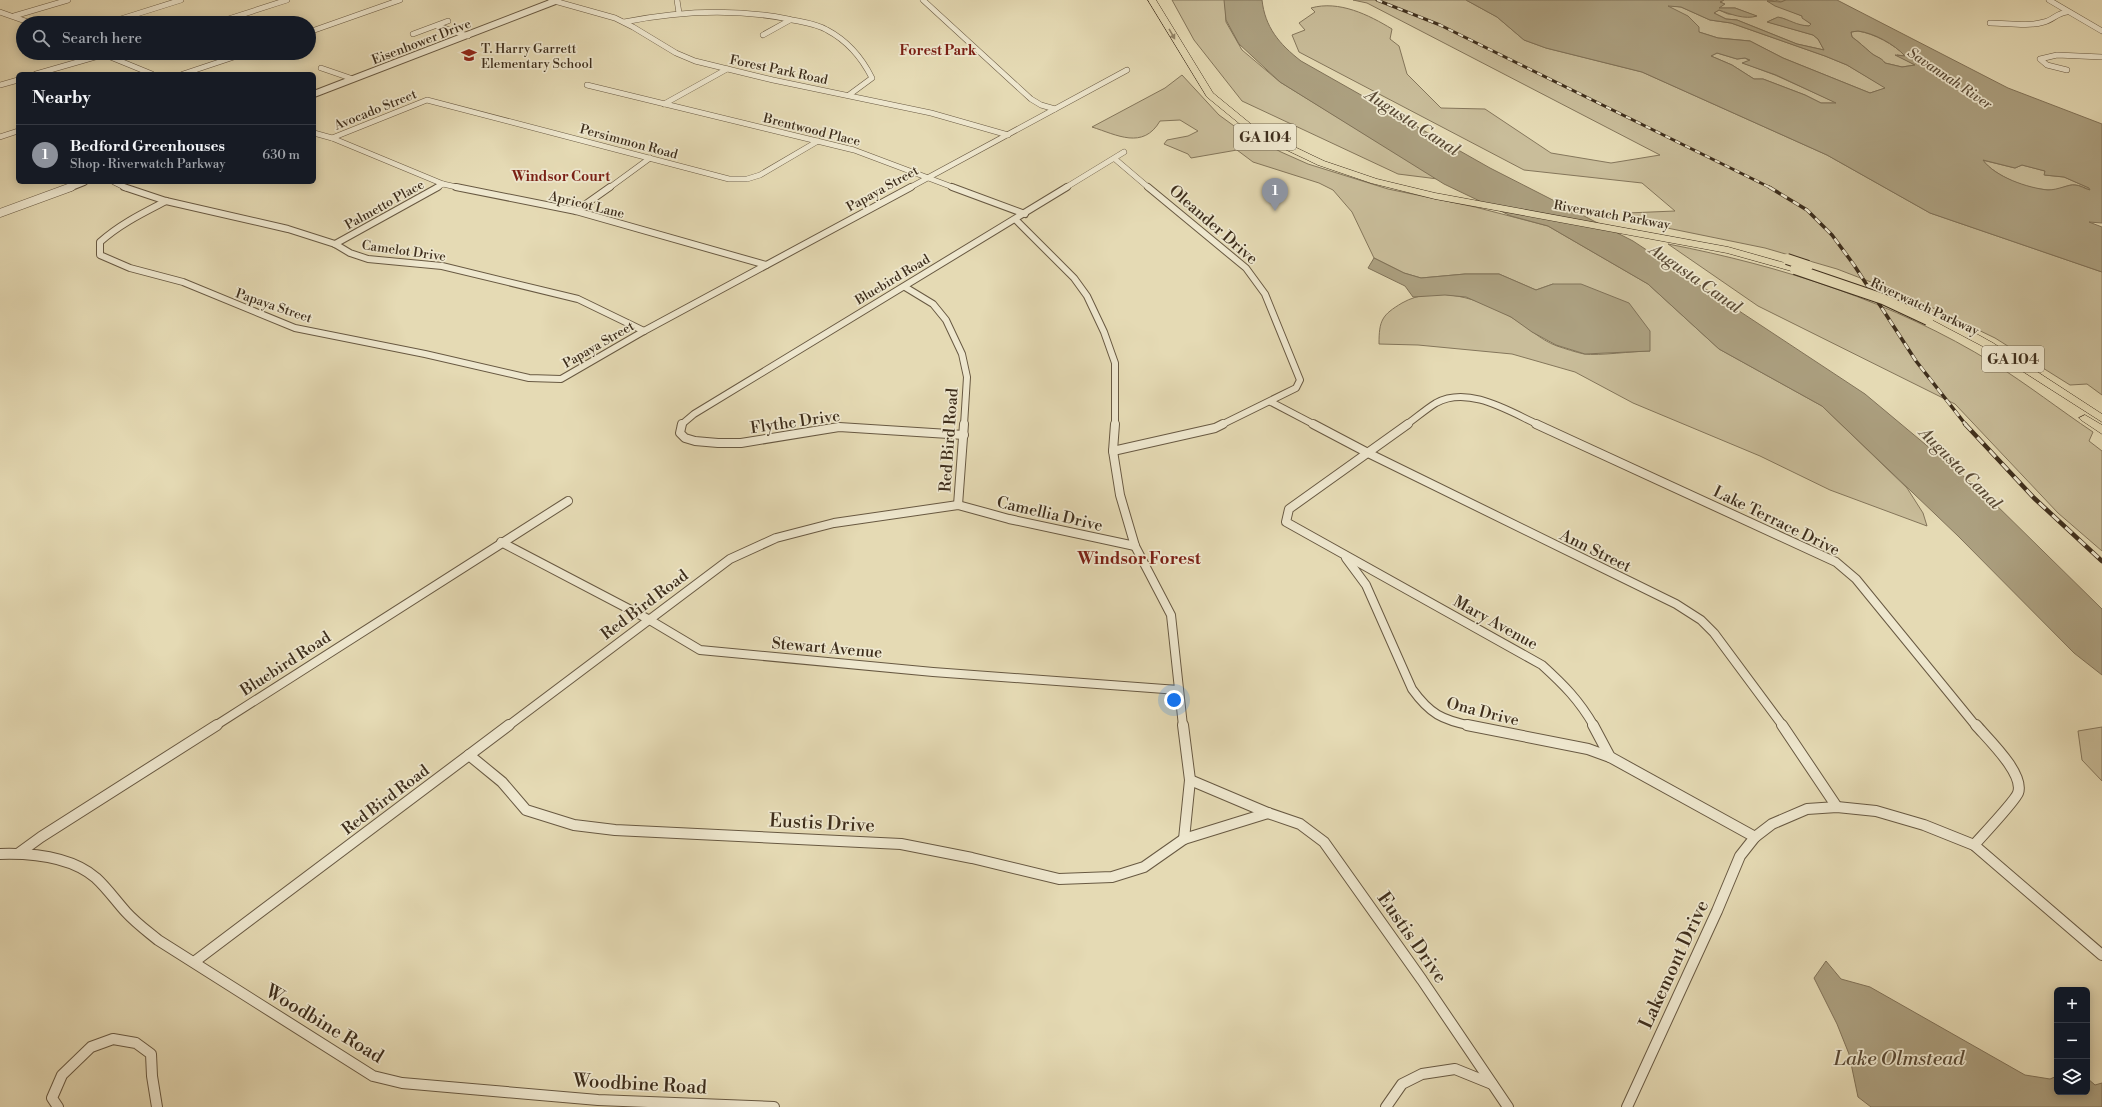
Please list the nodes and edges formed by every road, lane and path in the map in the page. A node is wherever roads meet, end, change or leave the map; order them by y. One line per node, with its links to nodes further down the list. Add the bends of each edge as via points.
1 (68, 0): 14 (street)
2 (181, 0): 15 (street)
3 (287, 0): 16 (street)
4 (400, 0): 22 (street)
5 (554, 0): 19 (street, Forest Park Road); 26 (street, Eisenhower Drive)
6 (677, 0): 13 (street)
7 (923, 0): 46 (street, via 1031,99 1040,106)
8 (1152, 0): 71 (main road, Riverwatch Parkway / GA 104, one-way to 71, bridge, via 1210,95 1249,128 1272,141 1321,163 1374,181 1435,196 1691,243 1795,268 1883,299 1928,320 2014,368)
9 (1161, 0): 70 (main road, Riverwatch Parkway / GA 104, bridge, via 1208,78 1238,111 1271,133 1318,156 1382,178 1421,187 1674,234 1787,259 1873,288 1965,331 1999,350)
10 (2049, 0): 12 (street)
11 (0, 12): 14 (street)
12 (2067, 12): 20 (street, via 2056,13 2050,20 2040,23); 23 (street)
13 (679, 13): 17 (street, via 742,11); 19 (street)
14 (14, 16)
15 (130, 16)
16 (238, 16)
17 (790, 20): 25 (street); 43 (street, via 830,31 866,65 872,78)
18 (448, 21): 21 (street)
19 (624, 22): 32 (street, Forest Park Road, via 674,53)
20 (1990, 23)
21 (438, 26): 24 (street); 26 (street)
22 (316, 30)
23 (2102, 31)
24 (413, 34)
25 (763, 35)
26 (468, 36): 38 (street, Eisenhower Drive)
27 (2102, 57): 34 (street, via 2057,55 2040,59 2048,65)
28 (81, 60): 35 (street)
29 (120, 60): 36 (street)
30 (225, 60): 37 (street)
31 (321, 68): 38 (street)
32 (727, 69): 43 (street, Forest Park Road); 45 (street)
33 (1127, 70): 46 (street, Papaya Street)
34 (2068, 70)
35 (42, 72)
36 (147, 72)
37 (189, 72)
38 (353, 79): 42 (street, Eisenhower Drive)
39 (16, 81): 41 (street)
40 (587, 85): 45 (street, Brentwood Place)
41 (0, 86)
42 (316, 93)
43 (849, 95): 49 (street, Forest Park Road, via 978,125)
44 (427, 100): 51 (street, Avocado Street); 54 (street, Persimmon Road)
45 (664, 104): 52 (street, Brentwood Place)
46 (1055, 109): 49 (street, Papaya Street)
47 (16, 132): 50 (street)
48 (316, 134): 51 (street, Apricot Lane)
49 (1008, 135): 56 (street, Papaya Street)
50 (0, 137)
51 (332, 138): 59 (street, Apricot Lane)
52 (818, 141): 54 (street, Persimmon Road, via 747,180 729,179); 56 (street, Brentwood Place, via 854,150)
53 (1124, 152): 55 (street, Bluebird Road)
54 (650, 158): 61 (street)
55 (1115, 159): 63 (street, Bluebird Road); 69 (street, Oleander Drive, via 1246,268 1264,294 1300,380 1296,388)
56 (927, 177): 63 (street, Brentwood Place); 66 (street, Papaya Street)
57 (71, 184): 62 (street)
58 (118, 184): 60 (street, Camelot Drive)
59 (443, 184): 61 (street, Apricot Lane); 65 (street, Palmetto Place)
60 (166, 201): 65 (street, Camelot Drive, via 288,229); 68 (street, Papaya Street, via 111,231 100,242 100,255 130,268 183,282 295,328 529,378 561,379)
61 (576, 211): 66 (street, Apricot Lane)
62 (0, 213)
63 (1025, 214): 64 (street, Bluebird Road)
64 (1016, 220): 67 (street, Bluebird Road); 74 (street, via 1074,278 1087,296 1104,332 1115,363 1116,414)
65 (335, 244): 68 (street, Camelot Drive, via 368,259 442,266 578,299)
66 (766, 265): 68 (street, Papaya Street)
67 (905, 287): 72 (street, Bluebird Road, via 694,414 681,425); 73 (street, Red Bird Road, via 933,304 946,320 962,354 967,377)
68 (644, 331)
69 (1271, 402): 74 (street, Oleander Drive, via 1215,428); 75 (street, Ann Street)
70 (2102, 419)
71 (2102, 430)
72 (680, 433): 73 (street, Flythe Drive, via 685,438 695,441 718,443 741,443 839,427)
73 (964, 436): 77 (street, Red Bird Road)
74 (1113, 451): 79 (street, via 1120,495)
75 (1368, 453): 80 (street, Mary Avenue, via 1289,509 1286,522); 86 (street, Ann Street, via 1676,604 1701,620 1714,633 1778,719); 90 (street, Lake Terrace Drive, via 1437,403 1460,396 1475,398 1836,562 1856,579 2012,768 2019,782 2018,794)
76 (568, 501): 78 (street, Bluebird Road)
77 (958, 505): 79 (street, Camellia Drive, via 1009,519); 81 (street, Red Bird Road, via 834,523 776,538 730,560)
78 (501, 542): 81 (street, Stewart Avenue); 91 (street, Bluebird Road)
79 (1135, 546): 82 (street, via 1171,615)
80 (1344, 555): 84 (street, Mary Avenue, via 1542,665 1570,690 1584,708); 84 (street, Ona Drive, via 1366,585 1412,689 1422,704 1437,716 1452,722 1588,749)
81 (648, 620): 82 (street, Stewart Avenue, via 700,650 933,672); 83 (street, Red Bird Road)
82 (1178, 690): 85 (street)
83 (469, 755): 89 (street, Eustis Drive, via 502,782 526,810 574,825 615,830 901,844 1059,879 1112,877 1144,868); 94 (street, Red Bird Road)
84 (1610, 757): 88 (street)
85 (1190, 780): 87 (street, Eustis Drive); 89 (street)
86 (1837, 807): 88 (street, Lakemont Drive, via 1807,809 1787,816); 90 (street, Lakemont Drive, via 1876,810 1924,825)
87 (1268, 813): 89 (street, Eustis Drive); 95 (street, Eustis Drive, via 1300,824 1324,842)
88 (1755, 837): 101 (street, Lakemont Drive, via 1740,856)
89 (1184, 839)
90 (1974, 845): 93 (street, Lakemont Drive)
91 (20, 853): 92 (street, Woodbine Road); 94 (street, Woodbine Road, via 58,860 83,870 107,887 127,912 150,934 174,952)
92 (0, 854)
93 (2102, 955)
94 (194, 962): 98 (street, Woodbine Road, via 373,1076 402,1083 598,1100)
95 (1492, 1084): 99 (street, via 1455,1069 1422,1074 1402,1084); 100 (street, Eustis Drive)
96 (58, 1107): 97 (street, via 52,1098 62,1075 91,1047 112,1039 136,1043 151,1054)
97 (157, 1107)
98 (774, 1107)
99 (1386, 1107)
100 (1508, 1107)
101 (1627, 1107)

